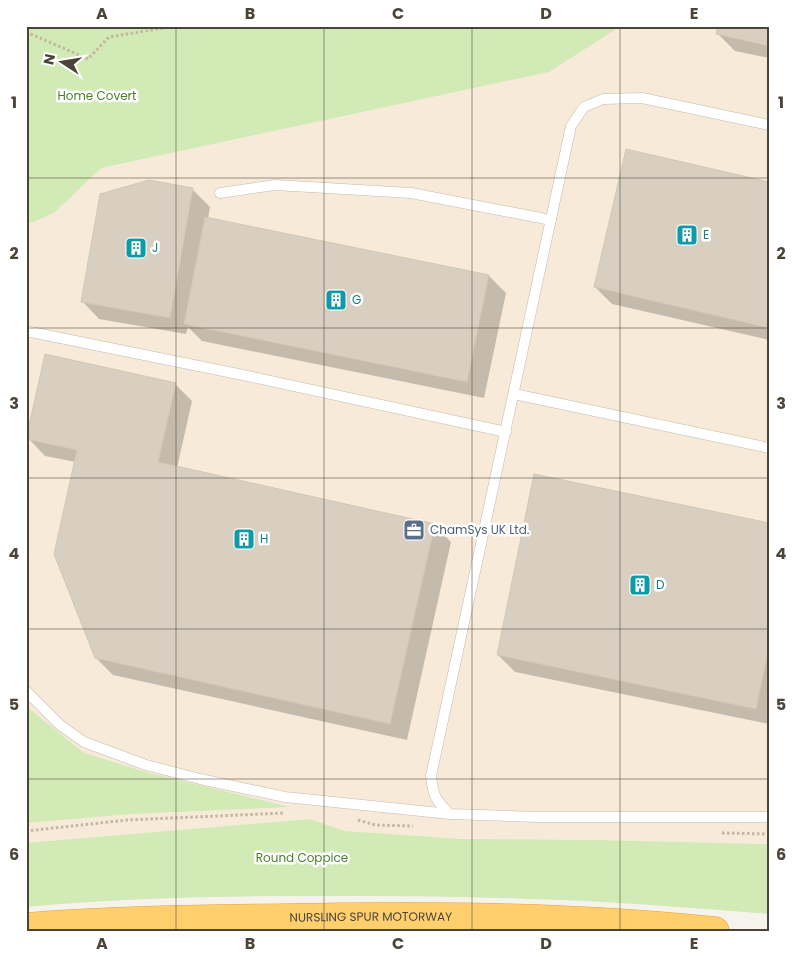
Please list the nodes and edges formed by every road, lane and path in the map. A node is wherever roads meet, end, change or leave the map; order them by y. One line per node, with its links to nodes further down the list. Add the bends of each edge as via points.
1 (176, 26): 2 (path, via 109,37 88,60)
2 (26, 32)
3 (769, 125): 5 (lane, via 642,98 604,99 584,107 572,126)
4 (220, 193): 5 (lane, via 275,185 411,193)
5 (552, 220): 7 (lane)
6 (26, 331): 8 (lane)
7 (514, 394): 8 (lane); 9 (lane)
8 (506, 432): 12 (lane, via 431,776 436,801)
9 (769, 448)
10 (26, 691): 12 (lane, via 60,725 84,742 146,764 285,797)
11 (286, 813): 16 (path, via 126,820)
12 (450, 814): 13 (lane)
13 (769, 817)
14 (350, 818): 15 (path, via 374,825)
15 (423, 827)
16 (26, 830)
17 (716, 833): 18 (path)
18 (769, 834)
19 (26, 927): 20 (highway, NURSLING SPUR MOTORWAY, via 96,922 357,916 550,920)
20 (715, 931)

